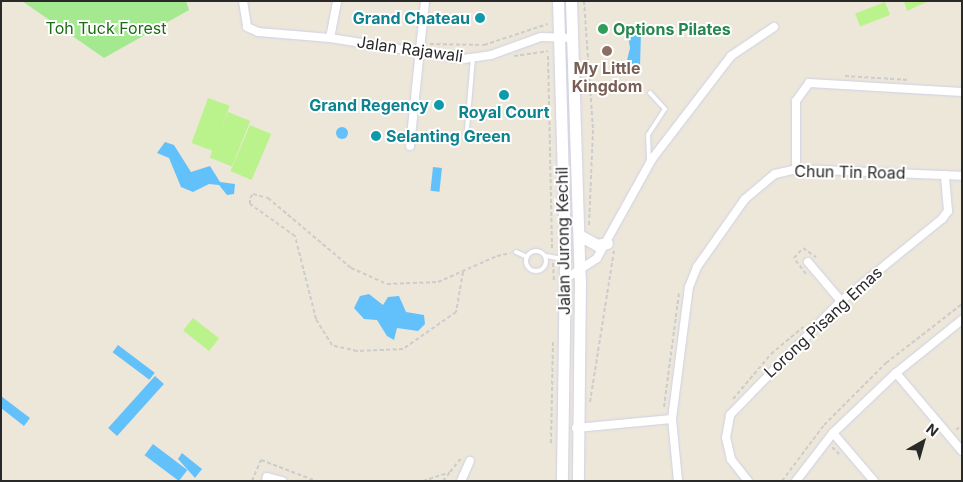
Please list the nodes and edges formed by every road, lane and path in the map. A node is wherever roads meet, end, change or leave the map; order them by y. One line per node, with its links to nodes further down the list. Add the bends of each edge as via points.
1 (243, 1): 10 (street, Jalan Rajawali, via 247,27 258,32)
2 (337, 1): 10 (street)
3 (425, 1): 12 (street)
4 (558, 1): 9 (main road, Jalan Jurong Kechil)
5 (571, 1): 11 (main road, Jalan Jurong Kechil)
6 (584, 1): 26 (path, via 593,130)
7 (548, 26): 12 (path, via 475,46)
8 (774, 27): 22 (street, Jalan Jurong Kechil, via 731,56)
9 (556, 36): 11 (street, Jalan Rajawali); 15 (street, Jalan Rajawali); 17 (main road, Jalan Jurong Kechil)
10 (330, 38): 14 (street, Jalan Rajawali)
11 (571, 38): 16 (main road, Jalan Jurong Kechil)
12 (422, 44): 14 (street)
13 (548, 51): 31 (path)
14 (421, 53): 15 (street, Jalan Rajawali); 21 (street)
15 (473, 57): 20 (lane)
16 (575, 88): 17 (main road, via 566,81); 26 (main road, Jalan Jurong Kechil)
17 (558, 89): 32 (main road, Jalan Jurong Kechil)
18 (962, 92): 23 (street, via 809,83 796,101)
19 (650, 93): 22 (lane, via 665,109 648,135)
20 (467, 129)
21 (410, 146)
22 (650, 164): 27 (street, Jalan Jurong Kechil)
23 (796, 169): 24 (street, Chun Tin Road); 45 (street, Chun Tin Road, via 775,174 751,194 697,267 689,287)
24 (945, 175): 25 (street, Chun Tin Road); 39 (street, Lorong Pisang Emas, via 948,210 942,219)
25 (962, 176)
26 (584, 233): 27 (main road, via 597,245); 35 (main road, Jalan Jurong Kechil)
27 (610, 246): 35 (street, Jalan Jurong Kechil); 44 (path)
28 (516, 252): 30 (lane); 34 (path)
29 (546, 256): 30 (lane, via 536,250); 30 (lane, via 546,264 536,271 529,268); 31 (lane)
30 (527, 257)
31 (552, 257): 32 (lane); 38 (path)
32 (565, 259): 36 (main road, Jalan Jurong Kechil)
33 (808, 262): 39 (street)
34 (462, 272): 34 (path, via 438,282 387,284 351,268 268,198 253,194 250,198 250,204 295,236 316,319 332,345 357,351 403,349 456,312)
35 (580, 272): 36 (street); 46 (main road, Jalan Jurong Kechil)
36 (565, 279): 57 (main road, Jalan Jurong Kechil)
37 (681, 282): 45 (path, via 671,336)
38 (554, 290)
39 (841, 301): 60 (street, Lorong Pisang Emas, via 730,415 726,438 731,459)
40 (962, 304): 61 (path, via 886,363 848,400)
41 (962, 320): 43 (street)
42 (554, 332): 48 (path)
43 (896, 373): 47 (street); 49 (street)
44 (589, 408)
45 (668, 420): 46 (street); 59 (street, Chun Tin Road)
46 (576, 428): 58 (main road, Jalan Jurong Kechil)
47 (833, 433): 62 (street); 63 (street)
48 (552, 447)
49 (962, 451)
50 (467, 459): 51 (path); 56 (street)
51 (450, 472): 54 (path); 55 (path)
52 (267, 479): 53 (street)
53 (282, 481)
54 (423, 481)
55 (443, 481)
56 (461, 481)
57 (562, 481)
58 (578, 481)
59 (678, 481)
60 (748, 481)
61 (782, 481)
62 (796, 481)
63 (874, 481)

